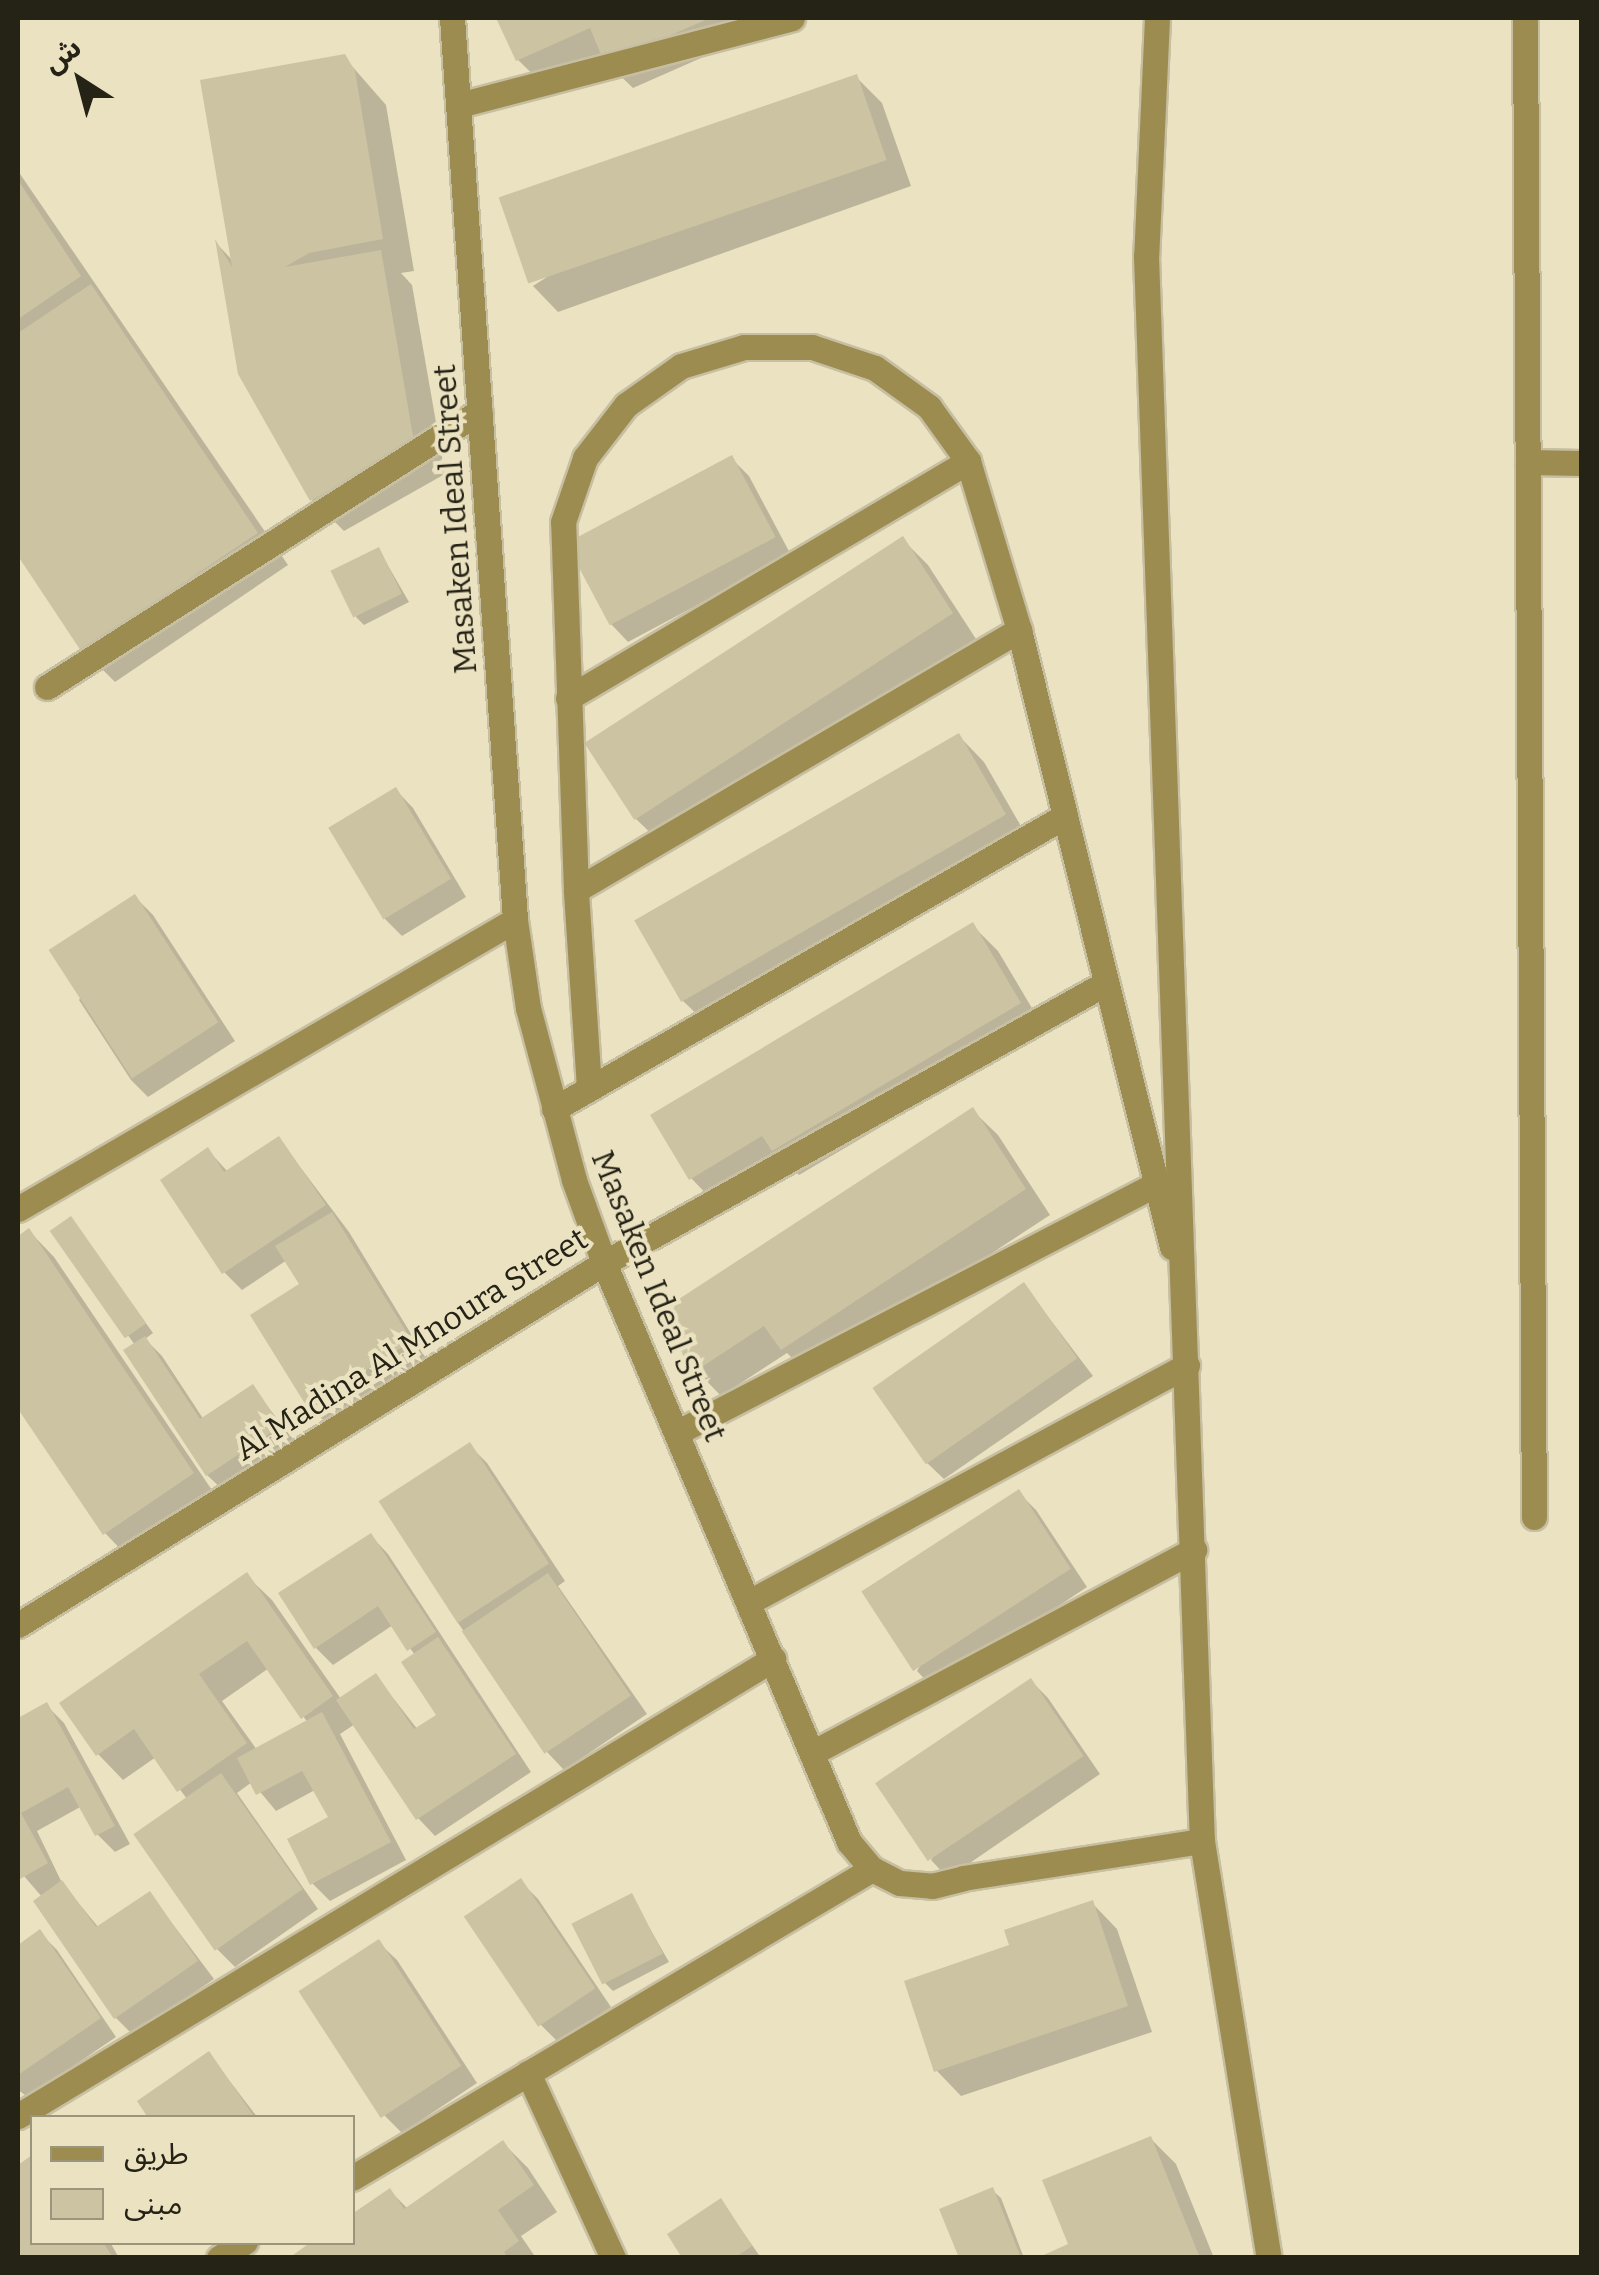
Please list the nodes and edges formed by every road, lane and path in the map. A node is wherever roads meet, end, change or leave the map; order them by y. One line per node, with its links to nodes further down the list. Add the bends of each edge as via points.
1 (452, 18): 5 (street, Masaken Ideal Street)
2 (792, 18): 5 (street)
3 (1157, 18): 22 (street, via 1146,256)
4 (1526, 18): 8 (street)
5 (458, 104): 6 (street, Masaken Ideal Street)
6 (480, 411): 11 (street); 15 (street, Masaken Ideal Street)
7 (968, 461): 10 (street); 12 (street); 12 (street, via 929,407 874,368 812,347 744,346 680,366 626,405 585,458 563,522)
8 (1528, 462): 9 (street); 25 (street)
9 (1582, 463)
10 (1019, 630): 13 (street); 14 (street)
11 (47, 687)
12 (568, 698): 14 (street)
13 (1065, 816): 16 (street); 17 (street)
14 (576, 890): 17 (street)
15 (515, 920): 18 (street, Masaken Ideal Street, via 528,1008); 20 (street)
16 (1106, 984): 19 (street); 21 (street, Al Madina Al Mnoura Street)
17 (590, 1088): 18 (street)
18 (554, 1109): 21 (street, Masaken Ideal Street)
19 (1156, 1184): 22 (street); 24 (street)
20 (18, 1209)
21 (604, 1263): 24 (street, Masaken Ideal Street); 28 (street, Al Madina Al Mnoura Street)
22 (1185, 1300): 23 (street)
23 (1187, 1364): 26 (street); 27 (street)
24 (678, 1432): 27 (street, Masaken Ideal Street)
25 (1534, 1517)
26 (1194, 1550): 30 (street); 31 (street)
27 (749, 1602): 29 (street, Masaken Ideal Street)
28 (18, 1625)
29 (773, 1659): 30 (street, Masaken Ideal Street); 34 (street)
30 (812, 1753): 32 (street, Masaken Ideal Street, via 849,1842)
31 (1202, 1841): 32 (street, via 932,1886 900,1883); 37 (street)
32 (872, 1869): 33 (street)
33 (528, 2074): 35 (street); 36 (street)
34 (18, 2116)
35 (355, 2176)
36 (613, 2258)
37 (1270, 2258)

